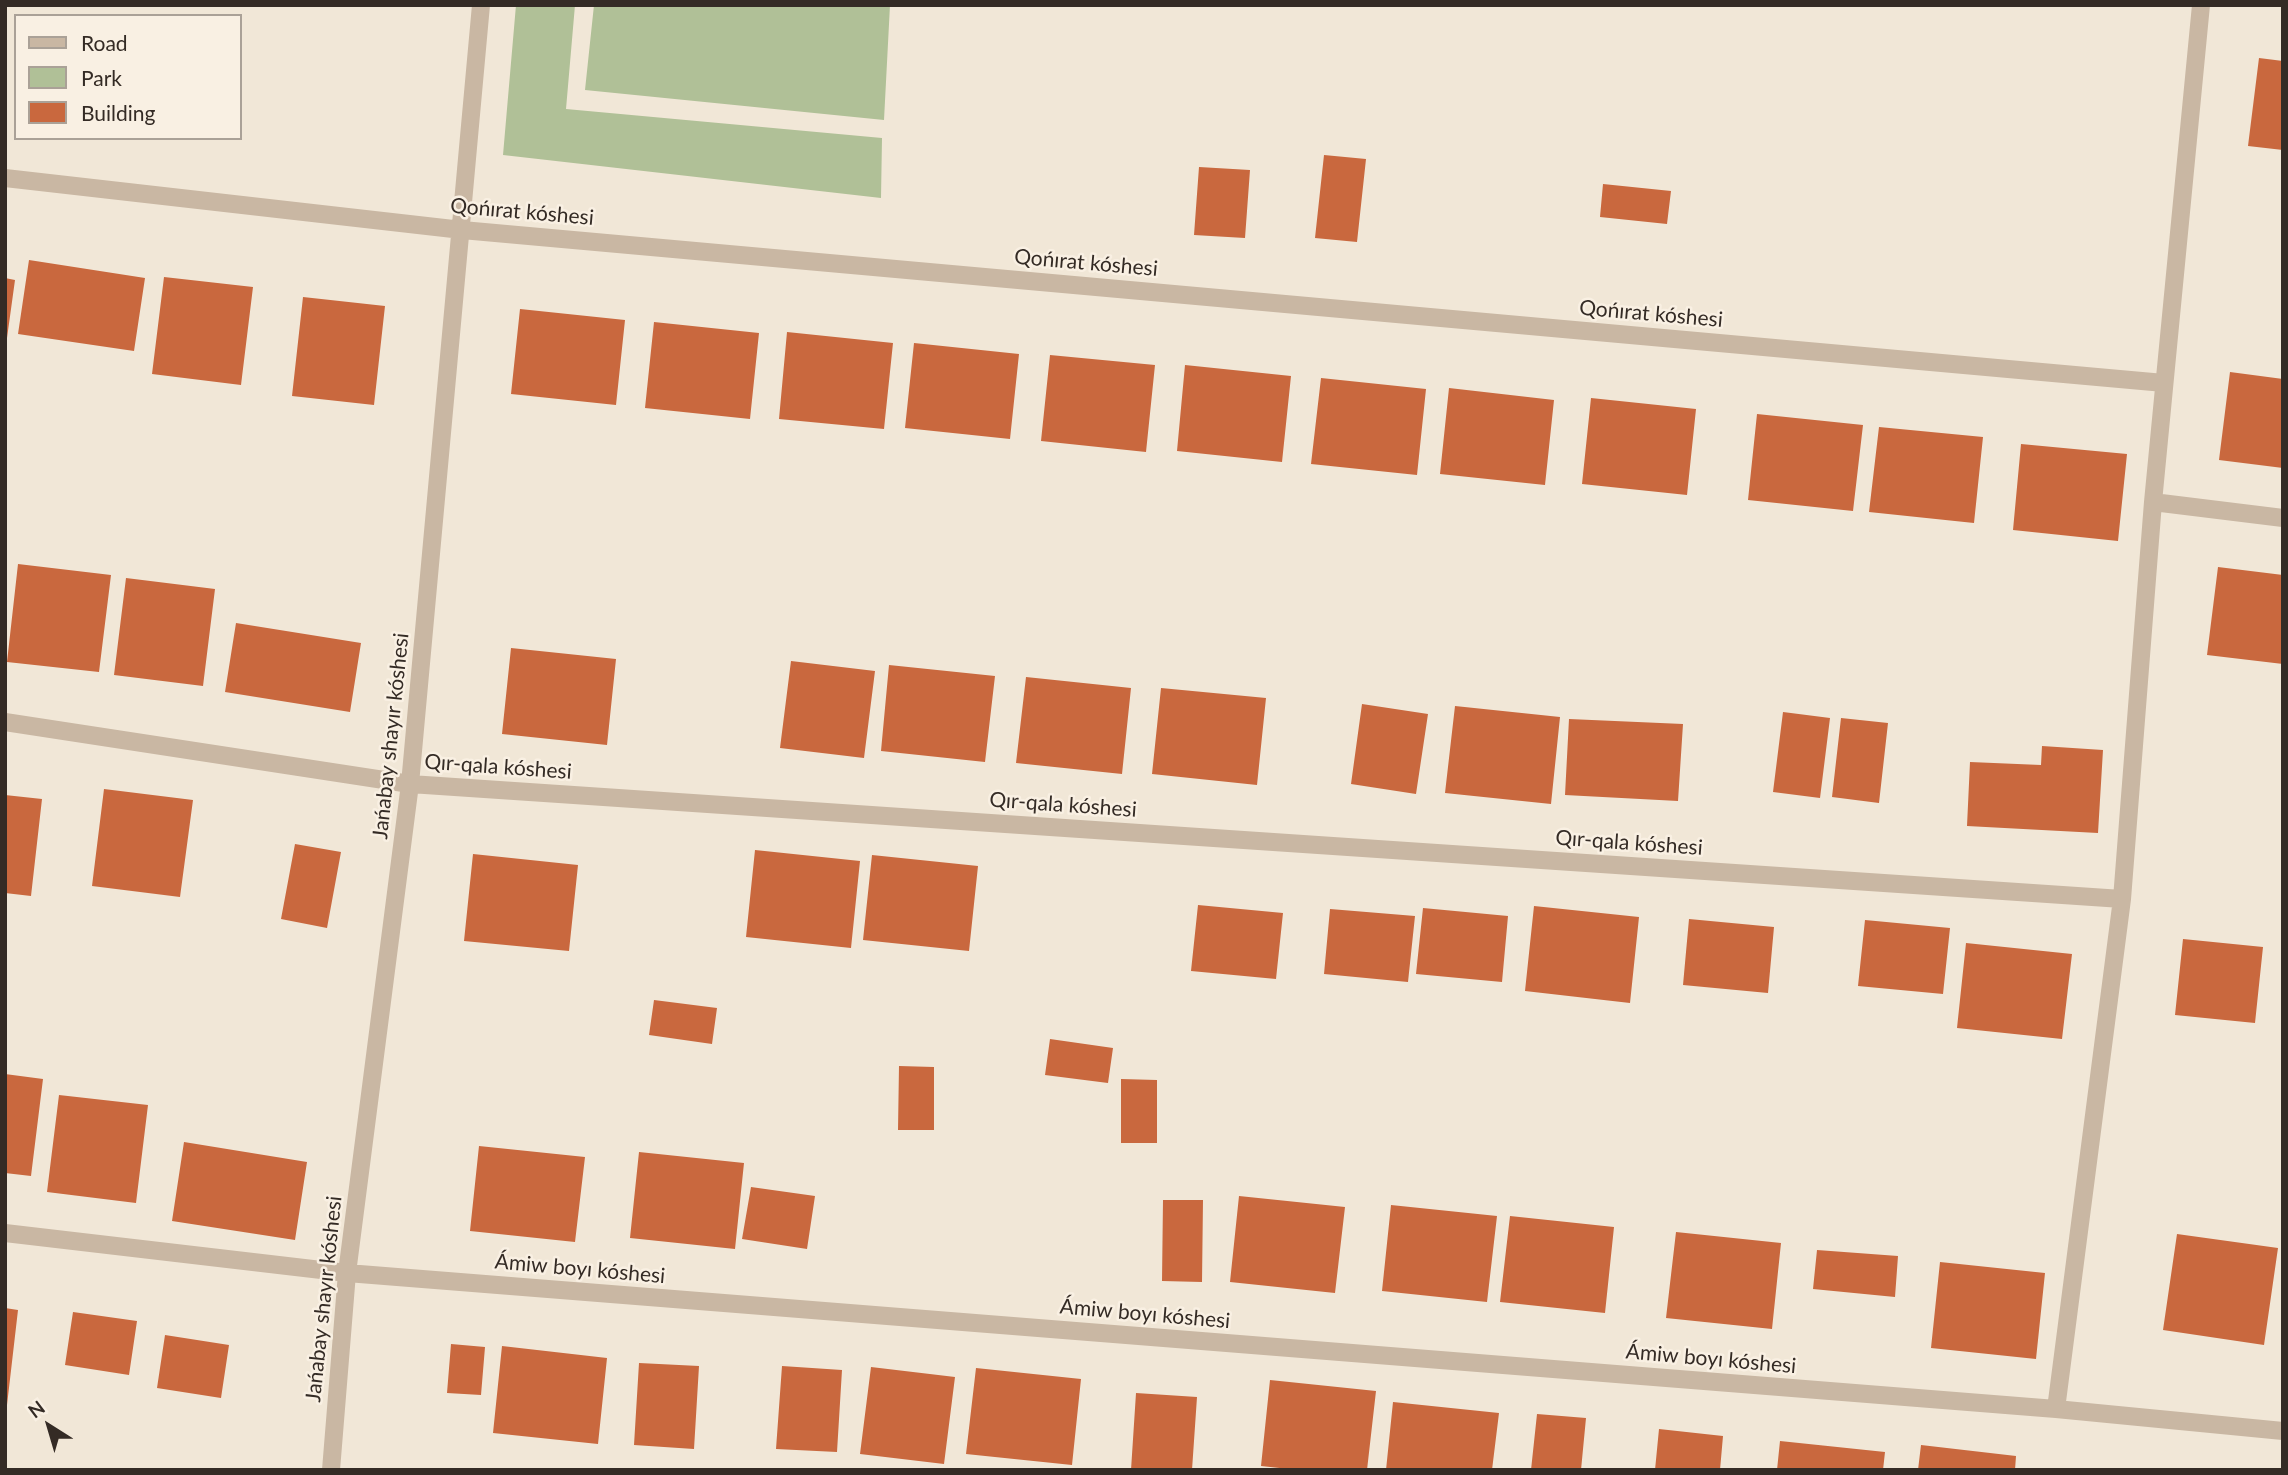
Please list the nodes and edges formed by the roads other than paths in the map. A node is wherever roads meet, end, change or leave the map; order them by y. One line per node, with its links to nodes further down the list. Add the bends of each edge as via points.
1 (481, 5): 4 (street, Jańabay shayır kóshesi)
2 (2201, 5): 5 (street)
3 (5, 178): 4 (street, Qońırat kóshesi)
4 (462, 229): 5 (street, Qońırat kóshesi); 9 (street, Jańabay shayır kóshesi)
5 (2164, 383): 6 (street)
6 (2153, 502): 7 (street); 10 (street)
7 (2283, 518)
8 (5, 722): 9 (street, Qır-qala kóshesi)
9 (410, 784): 10 (street, Qır-qala kóshesi); 12 (street, Jańabay shayır kóshesi)
10 (2122, 899): 13 (street)
11 (5, 1233): 12 (street, Ámiw boyı kóshesi)
12 (348, 1273): 13 (street, Ámiw boyı kóshesi); 15 (street, Jańabay shayır kóshesi)
13 (2056, 1409): 14 (street, Ámiw boyı kóshesi)
14 (2283, 1431)
15 (331, 1470)

